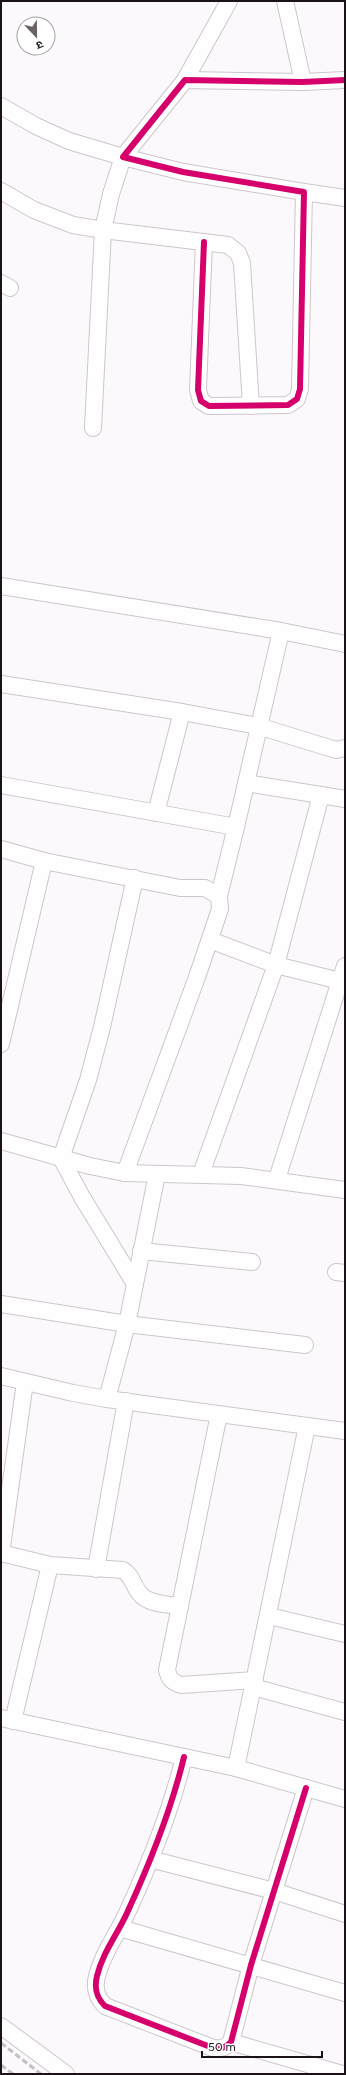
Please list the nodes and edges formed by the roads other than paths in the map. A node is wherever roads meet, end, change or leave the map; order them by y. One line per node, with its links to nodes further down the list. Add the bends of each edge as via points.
1 (229, 1): 3 (street)
2 (285, 1): 5 (street)
3 (185, 80): 5 (street); 7 (street)
4 (345, 80): 5 (street)
5 (303, 82)
6 (1, 106): 7 (street, via 69,141)
7 (124, 157): 9 (street, via 183,172); 11 (street)
8 (1, 191): 11 (street, via 41,213 73,225)
9 (304, 192): 10 (street); 13 (street, via 300,389 297,399 288,405)
10 (345, 198)
11 (102, 230): 12 (street); 14 (street)
12 (204, 242): 13 (street, via 228,245 238,253 242,263); 13 (street, via 198,390 201,401 209,406)
13 (251, 406)
14 (93, 428)
15 (1, 586): 16 (street)
16 (281, 631): 17 (street); 20 (street)
17 (345, 644)
18 (1, 684): 19 (street)
19 (182, 712): 20 (street); 26 (street)
20 (258, 726): 21 (street, via 336,750); 22 (street)
21 (345, 748)
22 (246, 783): 24 (street); 27 (street)
23 (1, 785): 26 (street)
24 (321, 796): 25 (street); 33 (street)
25 (345, 799)
26 (156, 813): 27 (street)
27 (236, 827): 31 (street)
28 (1, 849): 29 (street)
29 (44, 861): 30 (street); 35 (street)
30 (135, 878): 31 (street, via 180,888 205,888); 38 (street, via 94,1057)
31 (219, 896): 32 (street, via 220,909)
32 (210, 940): 33 (street); 39 (street)
33 (276, 965): 34 (street); 41 (street)
34 (342, 973): 42 (street)
35 (7, 991): 36 (street)
36 (1, 1044)
37 (1, 1141): 38 (street)
38 (61, 1158): 39 (street); 46 (street)
39 (125, 1173): 40 (street)
40 (157, 1174): 41 (street); 44 (street)
41 (201, 1174): 42 (street)
42 (277, 1179): 43 (street)
43 (345, 1190)
44 (142, 1251): 45 (street); 46 (street)
45 (252, 1262)
46 (135, 1284): 48 (street)
47 (1, 1304): 48 (street)
48 (127, 1324): 49 (street); 52 (street)
49 (306, 1345)
50 (1, 1376): 51 (street)
51 (25, 1382): 52 (street); 57 (street)
52 (107, 1399): 53 (street)
53 (126, 1401): 54 (street); 59 (street)
54 (219, 1414): 55 (street); 60 (street)
55 (307, 1426): 56 (street); 61 (street)
56 (345, 1431)
57 (1, 1554): 58 (street)
58 (50, 1565): 59 (street); 65 (street)
59 (96, 1569): 60 (street, via 123,1570 141,1596 148,1601)
60 (180, 1607): 63 (street, via 166,1670 173,1682 181,1685)
61 (269, 1616): 62 (street); 63 (street)
62 (345, 1634)
63 (254, 1684): 64 (street); 67 (street)
64 (345, 1712)
65 (7, 1719): 66 (street)
66 (184, 1757): 67 (street); 70 (street, via 170,1808)
67 (236, 1768): 68 (street)
68 (306, 1788): 69 (street); 71 (street)
69 (345, 1799)
70 (150, 1859): 71 (street); 73 (street)
71 (274, 1891): 72 (street); 74 (street)
72 (345, 1914)
73 (120, 1928): 74 (street); 77 (street, via 102,1957 95,1989 98,1999 105,2006 213,2048 220,2048)
74 (251, 1965): 75 (street); 77 (street)
75 (345, 1993)
76 (1, 2026): 78 (street)
77 (231, 2042): 79 (street)
78 (66, 2074)
79 (342, 2074)

